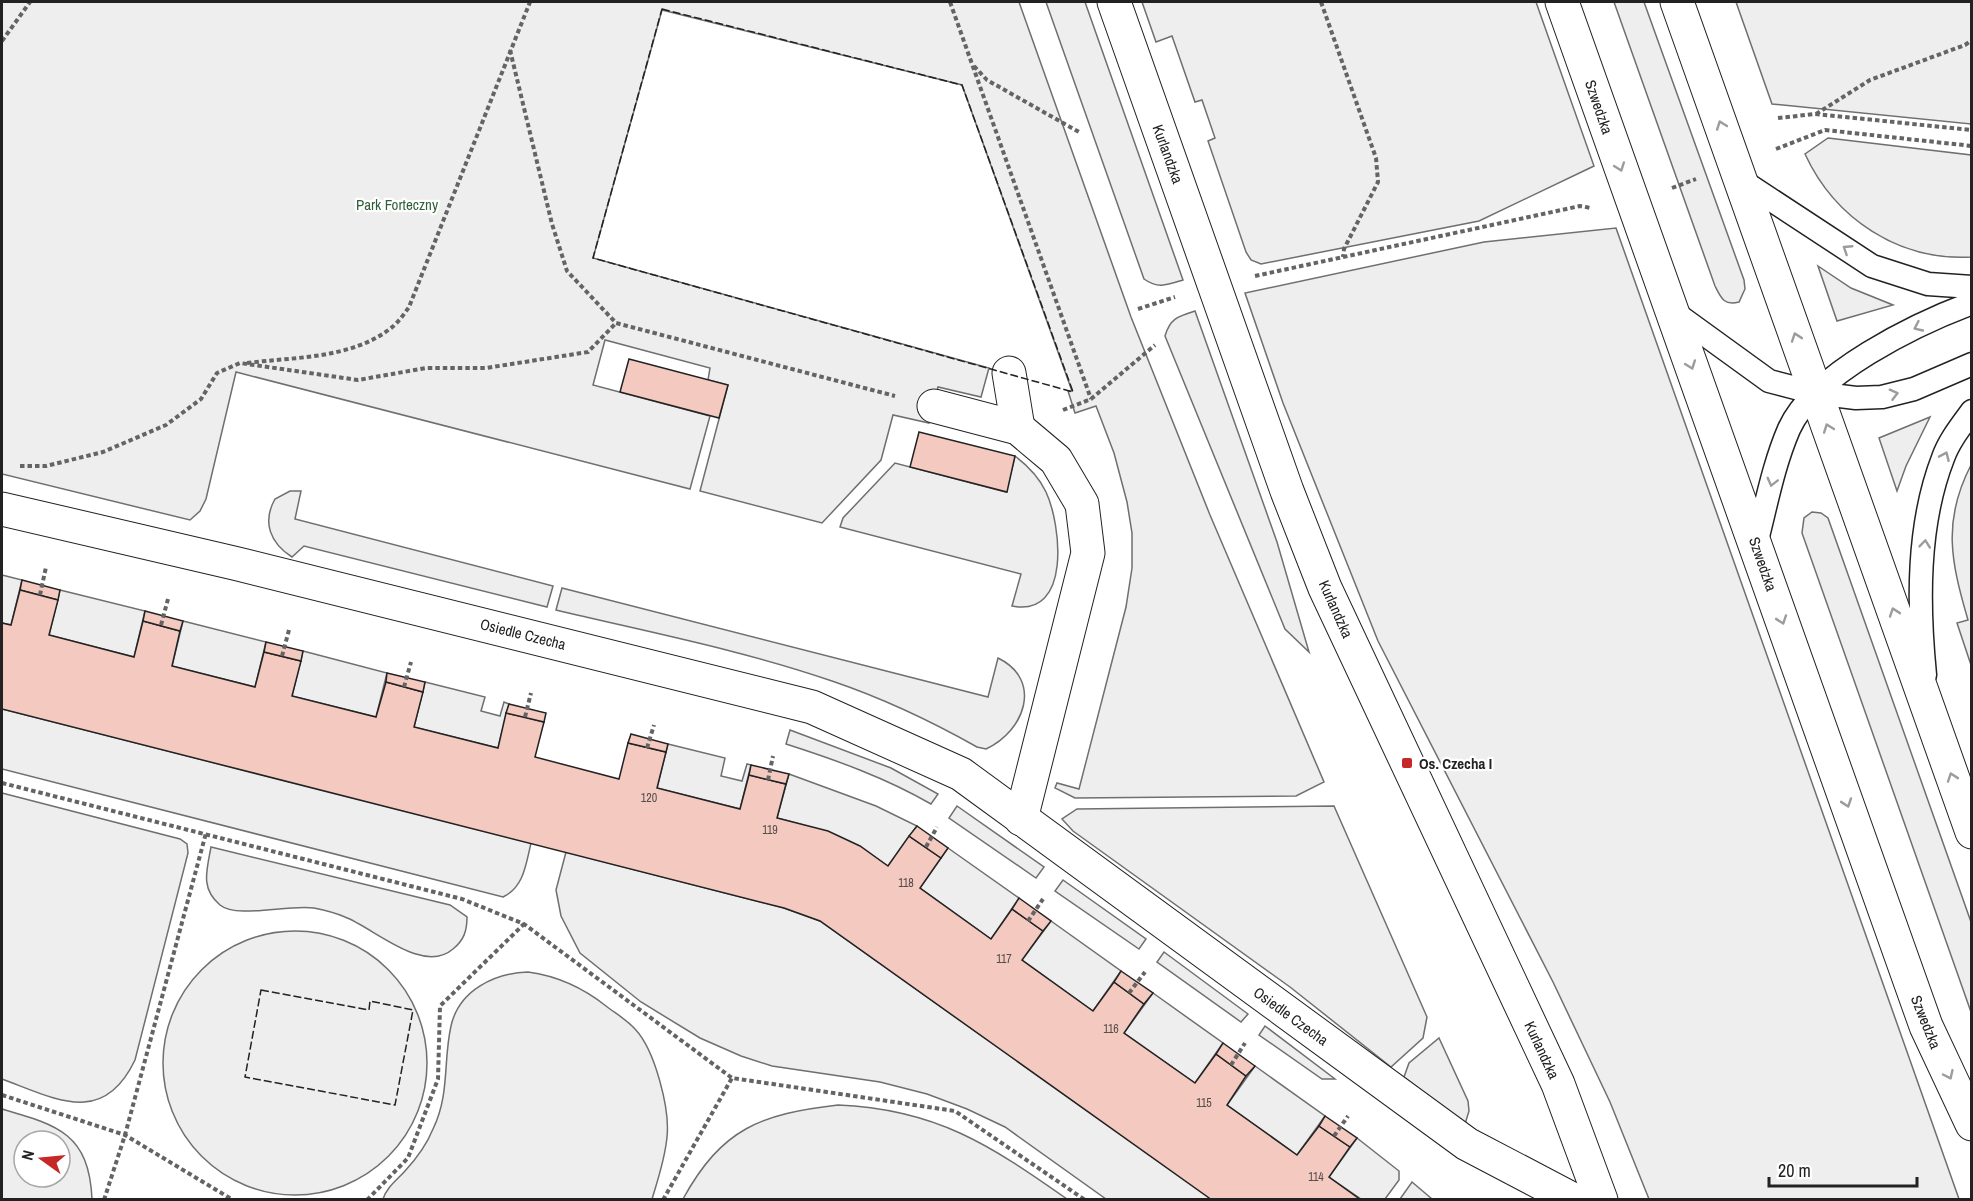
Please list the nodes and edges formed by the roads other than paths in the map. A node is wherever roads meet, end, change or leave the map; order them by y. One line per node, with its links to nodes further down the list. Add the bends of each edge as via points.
1 (1114, 2): 20 (street, Kurlandzka, via 1325,588 1558,1084 1590,1169)
2 (1562, 2): 7 (street, Szwedzka, one-way to 7)
3 (1677, 2): 4 (street, one-way to 3)
4 (1738, 172): 5 (lane, one-way to 4, via 1928,284 1872,266); 10 (street, one-way to 4)
5 (1971, 287)
6 (1971, 303): 10 (lane, one-way to 10, via 1900,335)
7 (1671, 310): 10 (lane, via 1769,381); 15 (street, Szwedzka, one-way to 15)
8 (1971, 364): 10 (lane, one-way to 8, via 1882,398 1914,389)
9 (1009, 373): 13 (street)
10 (1815, 393): 15 (lane, one-way to 15, via 1790,427); 16 (street, one-way to 10)
11 (934, 406): 13 (street)
12 (1971, 411): 16 (lane, one-way to 12, via 1922,582 1929,506 1943,456)
13 (1018, 428): 17 (street, via 1056,460 1082,504 1088,554)
14 (2, 509): 17 (street, Osiedle Czecha, via 812,707 961,774)
15 (1756, 544): 19 (street, Szwedzka, one-way to 19, via 1926,1026)
16 (1928, 707): 18 (street, one-way to 16)
17 (1021, 819): 20 (street, Osiedle Czecha, via 1467,1144)
18 (1971, 832)
19 (1971, 1124)
20 (1580, 1199)

